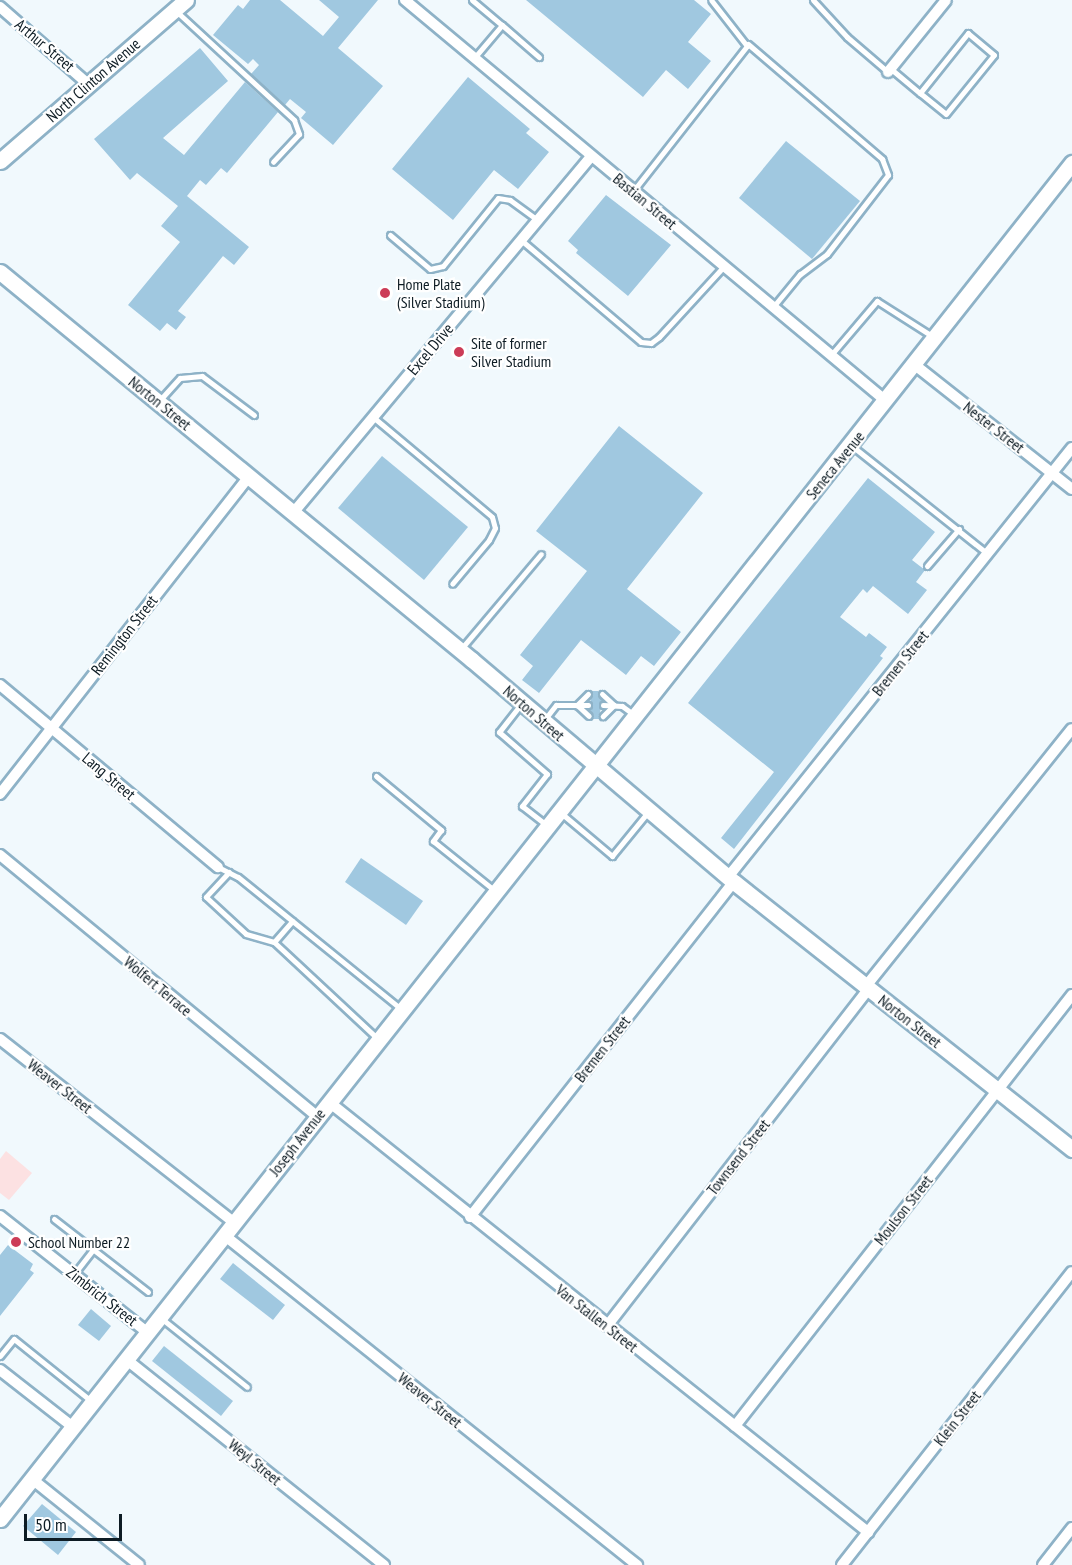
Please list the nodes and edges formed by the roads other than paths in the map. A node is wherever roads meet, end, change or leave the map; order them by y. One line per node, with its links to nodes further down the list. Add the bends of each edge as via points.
1 (405, 0): 11 (street, Bastian Street)
2 (472, 0): 8 (lane)
3 (711, 0): 9 (lane)
4 (813, 0): 12 (lane, via 847,37)
5 (946, 0): 12 (street)
6 (180, 5): 13 (main road, North Clinton Avenue); 17 (lane, via 294,120 299,134)
7 (0, 7): 13 (street, Arthur Street)
8 (501, 25): 10 (lane); 11 (lane)
9 (748, 44): 19 (lane); 25 (lane, via 882,159 888,175 827,254 800,273)
10 (539, 57)
11 (474, 58): 15 (street, Bastian Street)
12 (890, 70): 14 (lane)
13 (88, 84): 16 (main road, North Clinton Avenue)
14 (921, 93): 14 (lane, via 946,114 994,55 968,33)
15 (591, 157): 19 (street, Bastian Street); 20 (street, Excel Drive)
16 (0, 161)
17 (273, 162)
18 (1072, 163): 26 (main road, Seneca Avenue)
19 (633, 191): 23 (street, Bastian Street)
20 (538, 220): 21 (lane, via 510,200 498,198 443,266 430,269); 22 (street, Excel Drive)
21 (390, 235)
22 (521, 240): 23 (lane, via 642,342 651,343 659,337); 32 (street, Excel Drive)
23 (724, 266): 25 (street, Bastian Street)
24 (0, 272): 30 (main road, Norton Street)
25 (773, 307): 27 (street, Bastian Street)
26 (935, 339): 27 (lane, via 877,301); 28 (main road, Seneca Avenue)
27 (831, 355): 29 (street, Bastian Street)
28 (915, 365): 29 (main road, Seneca Avenue); 35 (street, Nester Street)
29 (886, 401): 33 (main road, Seneca Avenue)
30 (158, 402): 31 (lane, via 180,378 202,376); 36 (main road, Norton Street)
31 (254, 415)
32 (373, 417): 38 (street, Excel Drive); 43 (lane, via 492,517 495,528 489,540)
33 (850, 445): 39 (lane); 53 (main road, Seneca Avenue)
34 (1072, 448): 35 (street, Bremen Street)
35 (1052, 473): 37 (street, Nester Street); 41 (street, Bremen Street)
36 (249, 477): 38 (main road, Norton Street); 57 (street, Remington Street)
37 (1072, 489)
38 (293, 513): 44 (main road, Norton Street)
39 (959, 529): 41 (lane); 42 (lane)
40 (541, 554): 44 (lane)
41 (987, 554): 68 (street, Bremen Street)
42 (927, 566)
43 (452, 584)
44 (460, 650): 48 (main road, Norton Street)
45 (0, 685): 57 (street, Lang Street)
46 (588, 694): 49 (lane)
47 (603, 694): 52 (lane)
48 (522, 703): 56 (main road, Norton Street); 64 (lane, via 499,732 547,774 522,806)
49 (577, 705): 50 (lane); 54 (lane); 56 (lane, via 556,705)
50 (588, 705)
51 (603, 705): 52 (lane)
52 (614, 705): 53 (lane); 55 (lane)
53 (634, 715): 59 (main road, Seneca Avenue)
54 (589, 716)
55 (603, 716)
56 (543, 721): 59 (main road, Norton Street)
57 (52, 728): 61 (street, Remington Street); 66 (street, Lang Street)
58 (1072, 729): 72 (street, Townsend Street)
59 (594, 765): 62 (main road, Joseph Avenue); 63 (main road, Norton Street)
60 (376, 777): 69 (lane, via 441,830 433,840)
61 (0, 794)
62 (559, 811): 63 (lane, via 612,856); 64 (main road, Joseph Avenue)
63 (649, 811): 68 (main road, Norton Street)
64 (548, 826): 69 (main road, Joseph Avenue)
65 (0, 855): 79 (street, Wolfert Terrace)
66 (218, 867): 67 (lane)
67 (229, 872): 70 (lane); 71 (lane, via 206,897 246,934)
68 (731, 880): 72 (main road, Norton Street); 82 (street, Bremen Street)
69 (496, 891): 74 (main road, Joseph Avenue)
70 (292, 921): 71 (lane); 74 (lane)
71 (274, 942): 76 (lane)
72 (867, 987): 77 (main road, Norton Street); 91 (street, Townsend Street)
73 (1072, 995): 77 (street, Moulson Street)
74 (401, 1009): 76 (main road, Joseph Avenue)
75 (0, 1039): 84 (street, Weaver Street)
76 (378, 1039): 78 (main road, Joseph Avenue)
77 (997, 1089): 80 (main road, Norton Street); 98 (street, Moulson Street)
78 (329, 1102): 79 (main road, Joseph Avenue); 82 (street, Van Stallen Street)
79 (317, 1116): 84 (main road, Joseph Avenue)
80 (1072, 1149)
81 (0, 1216): 88 (street, Zimbrich Street)
82 (470, 1216): 91 (street, Van Stallen Street)
83 (54, 1219): 86 (lane)
84 (233, 1222): 85 (main road, Joseph Avenue)
85 (224, 1235): 90 (main road, Joseph Avenue); 106 (street, Weaver Street)
86 (93, 1250): 88 (lane); 89 (lane)
87 (1072, 1272): 103 (street, Klein Street)
88 (74, 1274): 92 (street, Zimbrich Street)
89 (148, 1292)
90 (160, 1317): 92 (main road, Joseph Avenue); 96 (lane)
91 (607, 1326): 98 (street, Van Stallen Street)
92 (148, 1333): 94 (main road, Joseph Avenue)
93 (0, 1356): 97 (lane, via 14,1339)
94 (127, 1360): 97 (main road, Joseph Avenue); 105 (street, Weyl Street)
95 (0, 1370): 99 (street)
96 (247, 1387)
97 (93, 1402): 99 (main road, Joseph Avenue)
98 (735, 1426): 103 (street, Van Stallen Street)
99 (73, 1427): 100 (main road, Joseph Avenue)
100 (32, 1479): 101 (main road, Joseph Avenue); 104 (street)
101 (0, 1519)
102 (1071, 1531): 108 (street)
103 (868, 1532): 107 (street, Klein Street)
104 (139, 1565)
105 (384, 1565)
106 (637, 1565)
107 (842, 1565)
108 (1043, 1565)

